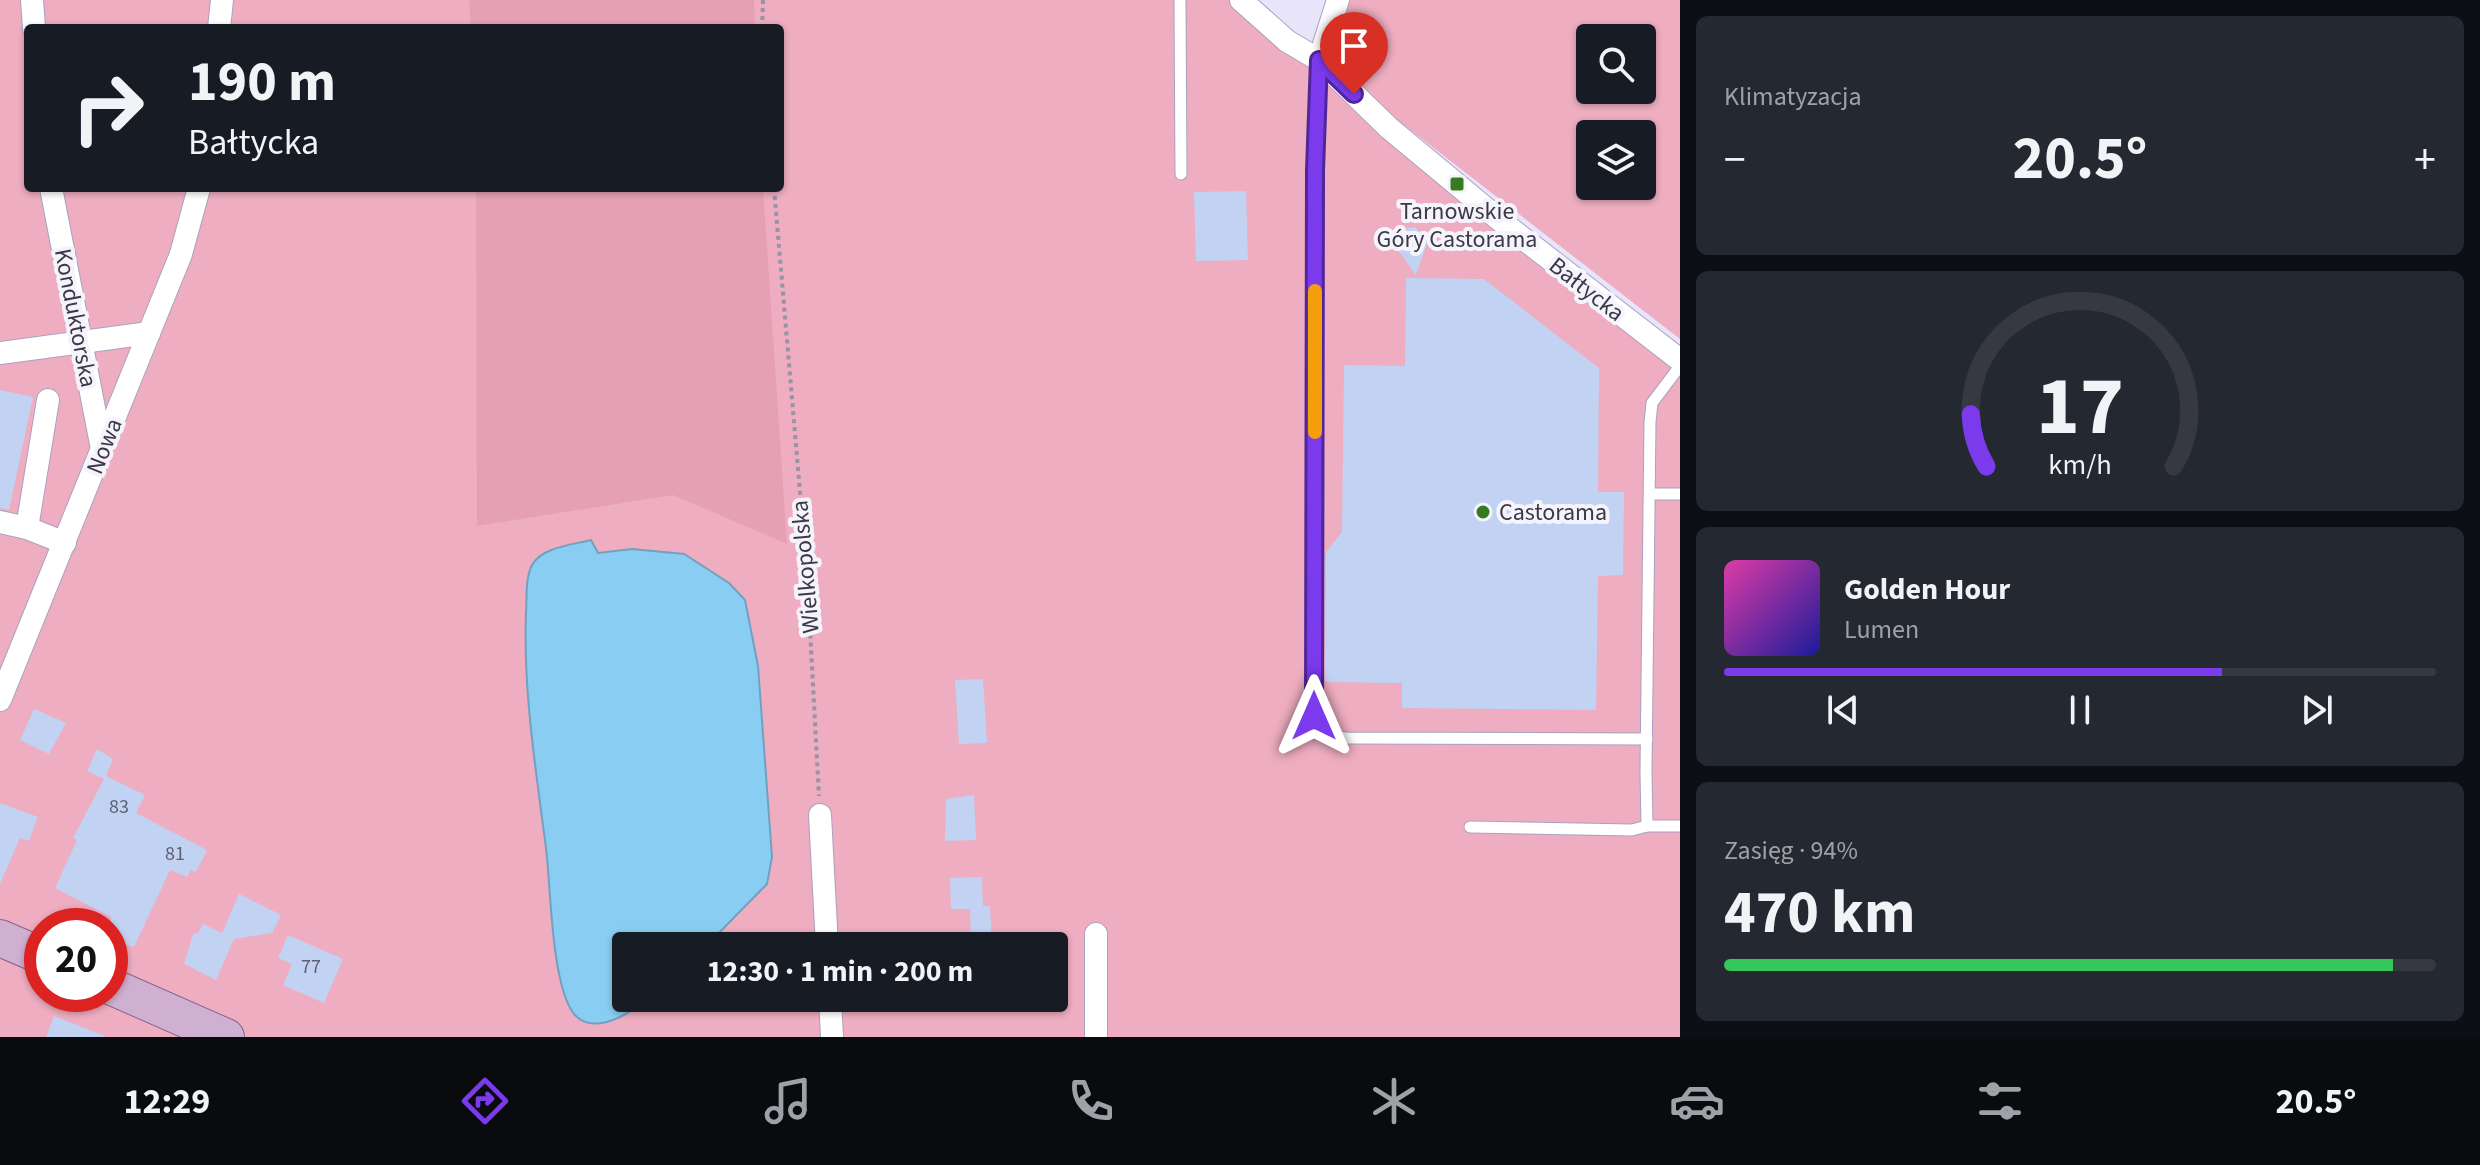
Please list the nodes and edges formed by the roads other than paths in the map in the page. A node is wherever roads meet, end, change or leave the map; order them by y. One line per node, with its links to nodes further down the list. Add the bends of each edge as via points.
1 (32, 0): 6 (street)
2 (222, 0): 7 (street)
3 (1180, 0): 9 (lane)
4 (1241, 0): 8 (street, Bałtycka, via 1287,41)
5 (1338, 0): 8 (street)
6 (34, 24)
7 (219, 24)
8 (1319, 60): 15 (street, Bałtycka, via 1389,128); 24 (lane, via 1314,716 1326,733 1345,738)
9 (1181, 174)
10 (52, 192): 13 (street, Konduktorska)
11 (198, 192): 12 (street, Nowa, via 181,254)
12 (149, 333): 13 (street); 17 (street, Nowa)
13 (79, 340): 14 (street); 17 (street, Konduktorska)
14 (0, 353)
15 (1680, 363): 18 (lane, via 1652,403)
16 (48, 400): 21 (street)
17 (102, 449): 22 (street, Nowa)
18 (1651, 494): 19 (lane); 24 (lane)
19 (1680, 494)
20 (0, 522): 21 (street)
21 (27, 528): 22 (street)
22 (65, 543): 23 (street, Nowa)
23 (0, 700)
24 (1647, 739): 26 (lane)
25 (820, 815): 29 (street)
26 (1647, 826): 27 (lane); 28 (lane)
27 (1680, 826)
28 (1470, 827)
29 (826, 932)
30 (1096, 934): 37 (street)
31 (0, 938): 32 (main road)
32 (24, 948)
33 (128, 994): 35 (main road)
34 (831, 1012): 36 (street)
35 (226, 1037)
36 (832, 1037)
37 (1096, 1037)

